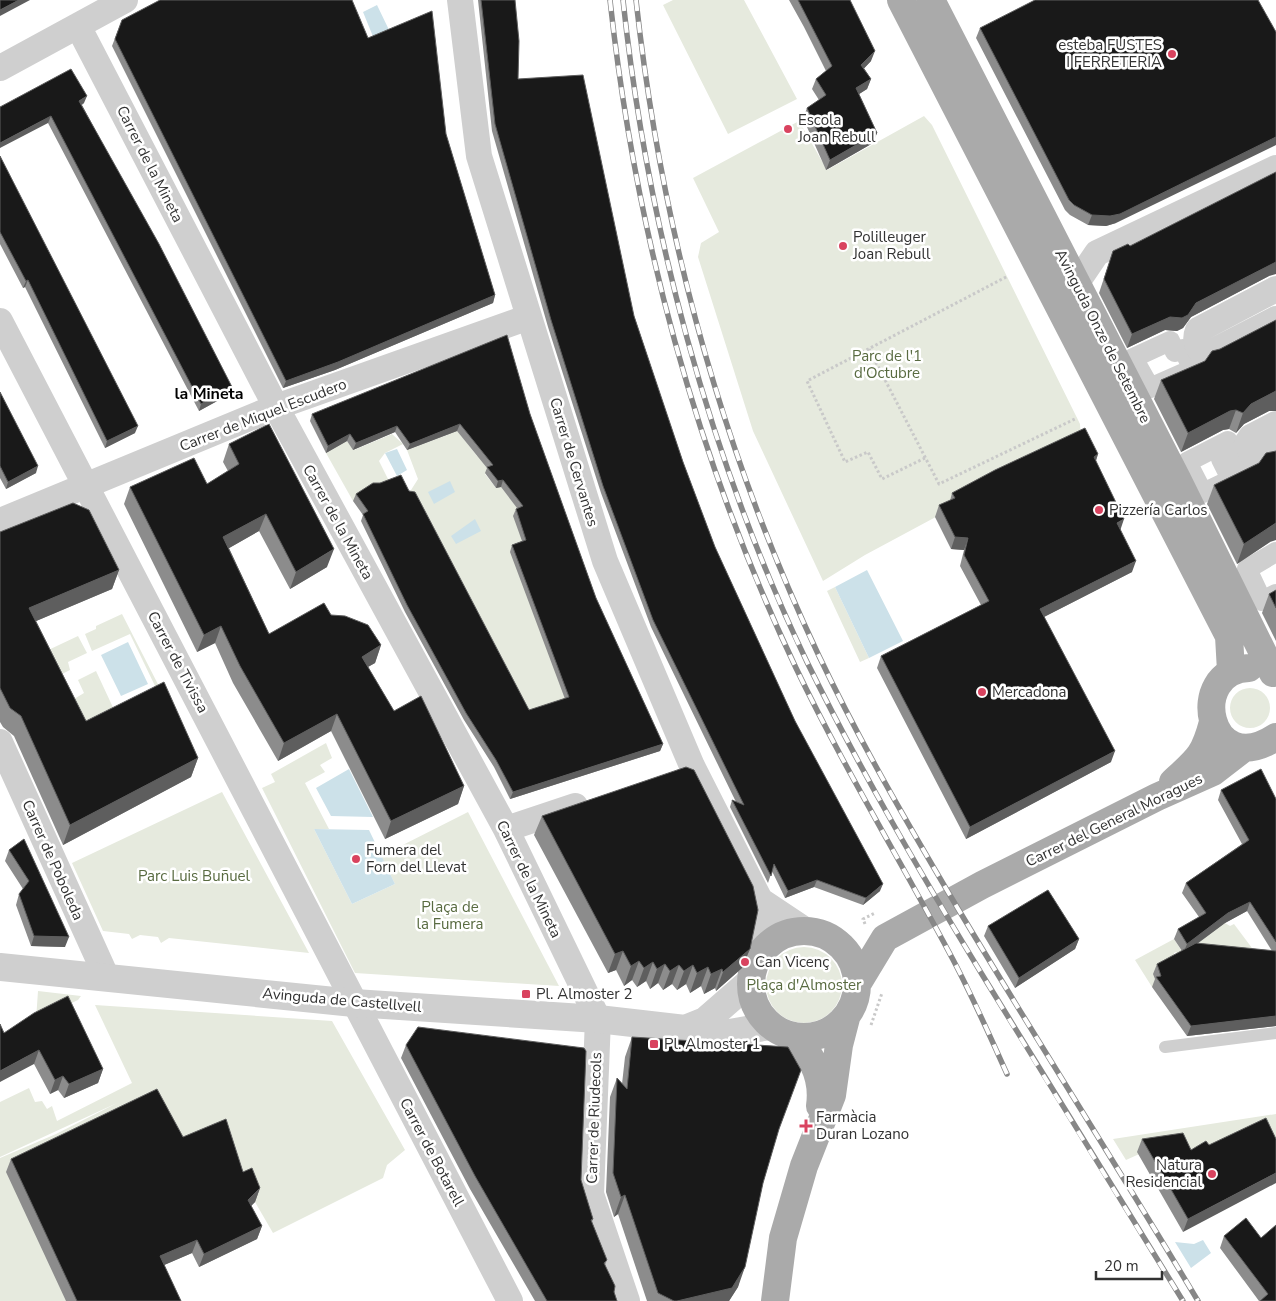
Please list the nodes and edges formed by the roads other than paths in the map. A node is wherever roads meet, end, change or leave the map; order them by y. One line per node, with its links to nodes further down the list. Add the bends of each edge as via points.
1 (124, 0): 5 (street)
2 (460, 0): 12 (street, Carrer de Cervantes, via 479,156)
3 (901, 0): 22 (main road, Avinguda Onze de Setembre, via 1229,636)
4 (931, 0): 8 (main road, Avinguda Onze de Setembre)
5 (78, 26): 6 (street); 15 (street, Carrer de la Mineta)
6 (0, 68)
7 (1276, 168): 9 (street)
8 (1055, 243): 9 (street); 10 (main road, Avinguda Onze de Setembre)
9 (1097, 253): 10 (street)
10 (1076, 284): 23 (main road, Avinguda Onze de Setembre)
11 (1276, 289): 13 (street, via 1198,330 1195,337 1201,352 1206,355)
12 (529, 317): 15 (street, Carrer de Miquel Escudero); 30 (street, Carrer de Cervantes, via 605,561 683,769)
13 (1276, 319)
14 (0, 321): 18 (street, Carrer de Tivissa)
15 (276, 408): 18 (street, Carrer de Miquel Escudero); 29 (street, Carrer de la Mineta)
16 (1276, 424): 17 (street, via 1251,437 1248,443 1253,456 1261,458)
17 (1276, 450)
18 (85, 486): 19 (street, Carrer de Miquel Escudero); 38 (street, Carrer de Tivissa)
19 (0, 521)
20 (1276, 552): 21 (street, via 1247,569 1262,601)
21 (1276, 594)
22 (1230, 672): 23 (main road, via 1252,668); 24 (main road, via 1216,687 1211,710)
23 (1274, 674)
24 (1213, 722): 26 (main road, via 1216,731 1232,746); 27 (main road, via 1207,746 1197,761)
25 (0, 742): 35 (street, Carrer de Poboleda)
26 (1265, 745): 27 (main road, Carrer del General Moragues)
27 (1157, 797): 32 (main road, Carrer del General Moragues)
28 (599, 798): 29 (street)
29 (506, 830): 40 (street, Carrer de la Mineta)
30 (760, 900): 31 (street, Carrer de Cervantes); 33 (street, Carrer de Cervantes, via 766,929)
31 (817, 933): 32 (main road); 33 (main road, via 784,935); 37 (main road, via 842,945 856,968)
32 (885, 938): 37 (main road)
33 (761, 952): 36 (main road)
34 (0, 967): 35 (street, Avinguda de Castellvell)
35 (107, 978): 38 (street, Avinguda de Castellvell)
36 (751, 981): 41 (street, via 705,1021); 42 (main road, via 754,1004 760,1015)
37 (859, 981): 39 (main road, via 855,1003)
38 (354, 1002): 40 (street, Avinguda de Castellvell); 46 (street, Carrer de Botarell)
39 (846, 1018): 42 (main road, via 831,1030 816,1036); 45 (main road, via 832,1095)
40 (598, 1019): 41 (street, Avinguda de Castellvell); 47 (street, Carrer de Riudecols, via 591,1194)
41 (685, 1029): 42 (street, Avinguda de Castellvell, via 702,1038)
42 (781, 1031): 45 (main road, via 810,1055 819,1073 822,1094)
43 (1276, 1033): 44 (lane)
44 (1165, 1047)
45 (817, 1132): 48 (main road, via 783,1238)
46 (510, 1301)
47 (627, 1301)
48 (774, 1301)

